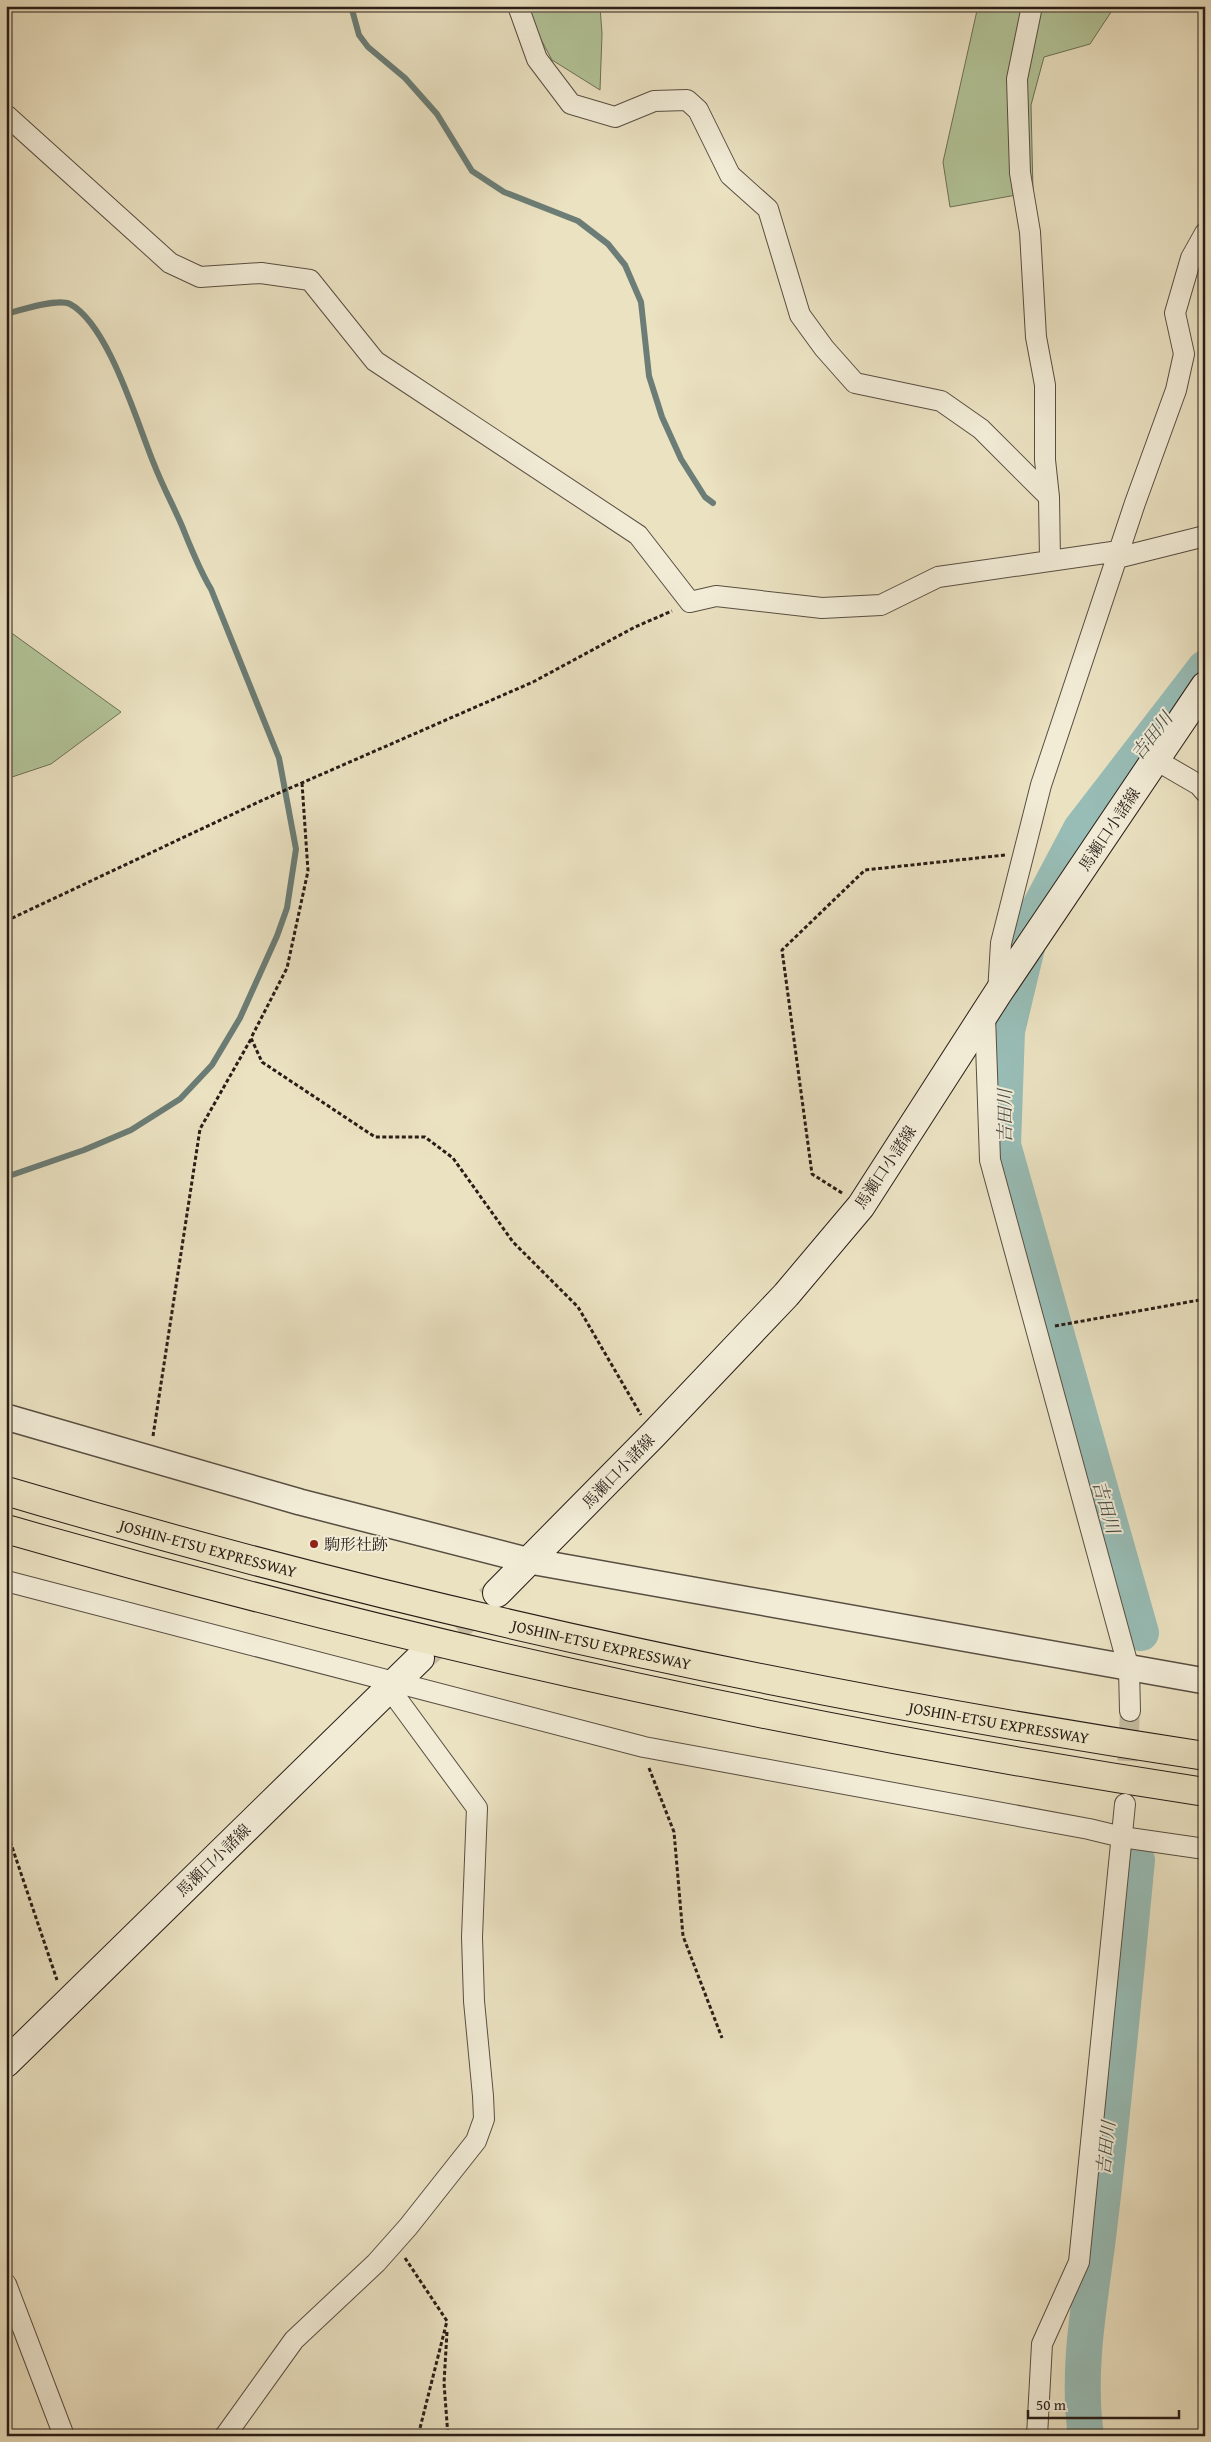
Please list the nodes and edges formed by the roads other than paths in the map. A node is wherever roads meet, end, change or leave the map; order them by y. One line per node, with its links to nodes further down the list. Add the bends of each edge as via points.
1 (518, 6): 5 (street, via 537,59 570,104 615,116 654,101 687,100 698,110 730,175 768,209 800,315 855,383 940,401 981,429)
2 (1032, 6): 5 (street, via 1017,88 1020,173 1030,232 1036,336 1045,385 1045,460)
3 (6, 115): 8 (street, via 170,264 200,277 261,273 310,280 375,361 638,535 690,602 716,596 822,608 881,605 938,577)
4 (1205, 233): 7 (street, via 1191,258 1175,313 1184,354 1176,390)
5 (1049, 498): 8 (street)
6 (1205, 536): 7 (street)
7 (1118, 555): 8 (street); 12 (street, via 1041,786 1001,942)
8 (1050, 560)
9 (1205, 686): 10 (main road, 馬瀬口小諸線)
10 (1156, 760): 11 (street, via 1199,785); 12 (main road, 馬瀬口小諸線)
11 (1205, 792)
12 (991, 1004): 16 (main road, 馬瀬口小諸線, via 861,1206 786,1295); 20 (street, via 990,1160)
13 (6, 1417): 16 (street, via 300,1502)
14 (6, 1491): 24 (highway, JOSHIN-ETSU EXPRESSWAY, via 324,1579 620,1650 943,1713)
15 (6, 1529): 25 (highway, via 308,1611 615,1684 932,1747)
16 (530, 1561): 18 (main road, 馬瀬口小諸線); 20 (street)
17 (6, 1580): 22 (street)
18 (497, 1593)
19 (420, 1658): 22 (main road, 馬瀬口小諸線)
20 (1129, 1669): 21 (street); 23 (street)
21 (1205, 1681)
22 (393, 1685): 27 (street, via 644,1746); 29 (main road, 馬瀬口小諸線); 32 (street, via 477,1808 474,2001 484,2120 476,2140 395,2242 294,2340)
23 (1130, 1711)
24 (1205, 1756)
25 (1205, 1792)
26 (1125, 1804): 27 (street)
27 (1122, 1837): 28 (street); 33 (street, via 1079,2262 1042,2344)
28 (1205, 1848)
29 (6, 2063)
30 (6, 2284): 31 (street)
31 (64, 2436)
32 (225, 2436)
33 (1037, 2436)

